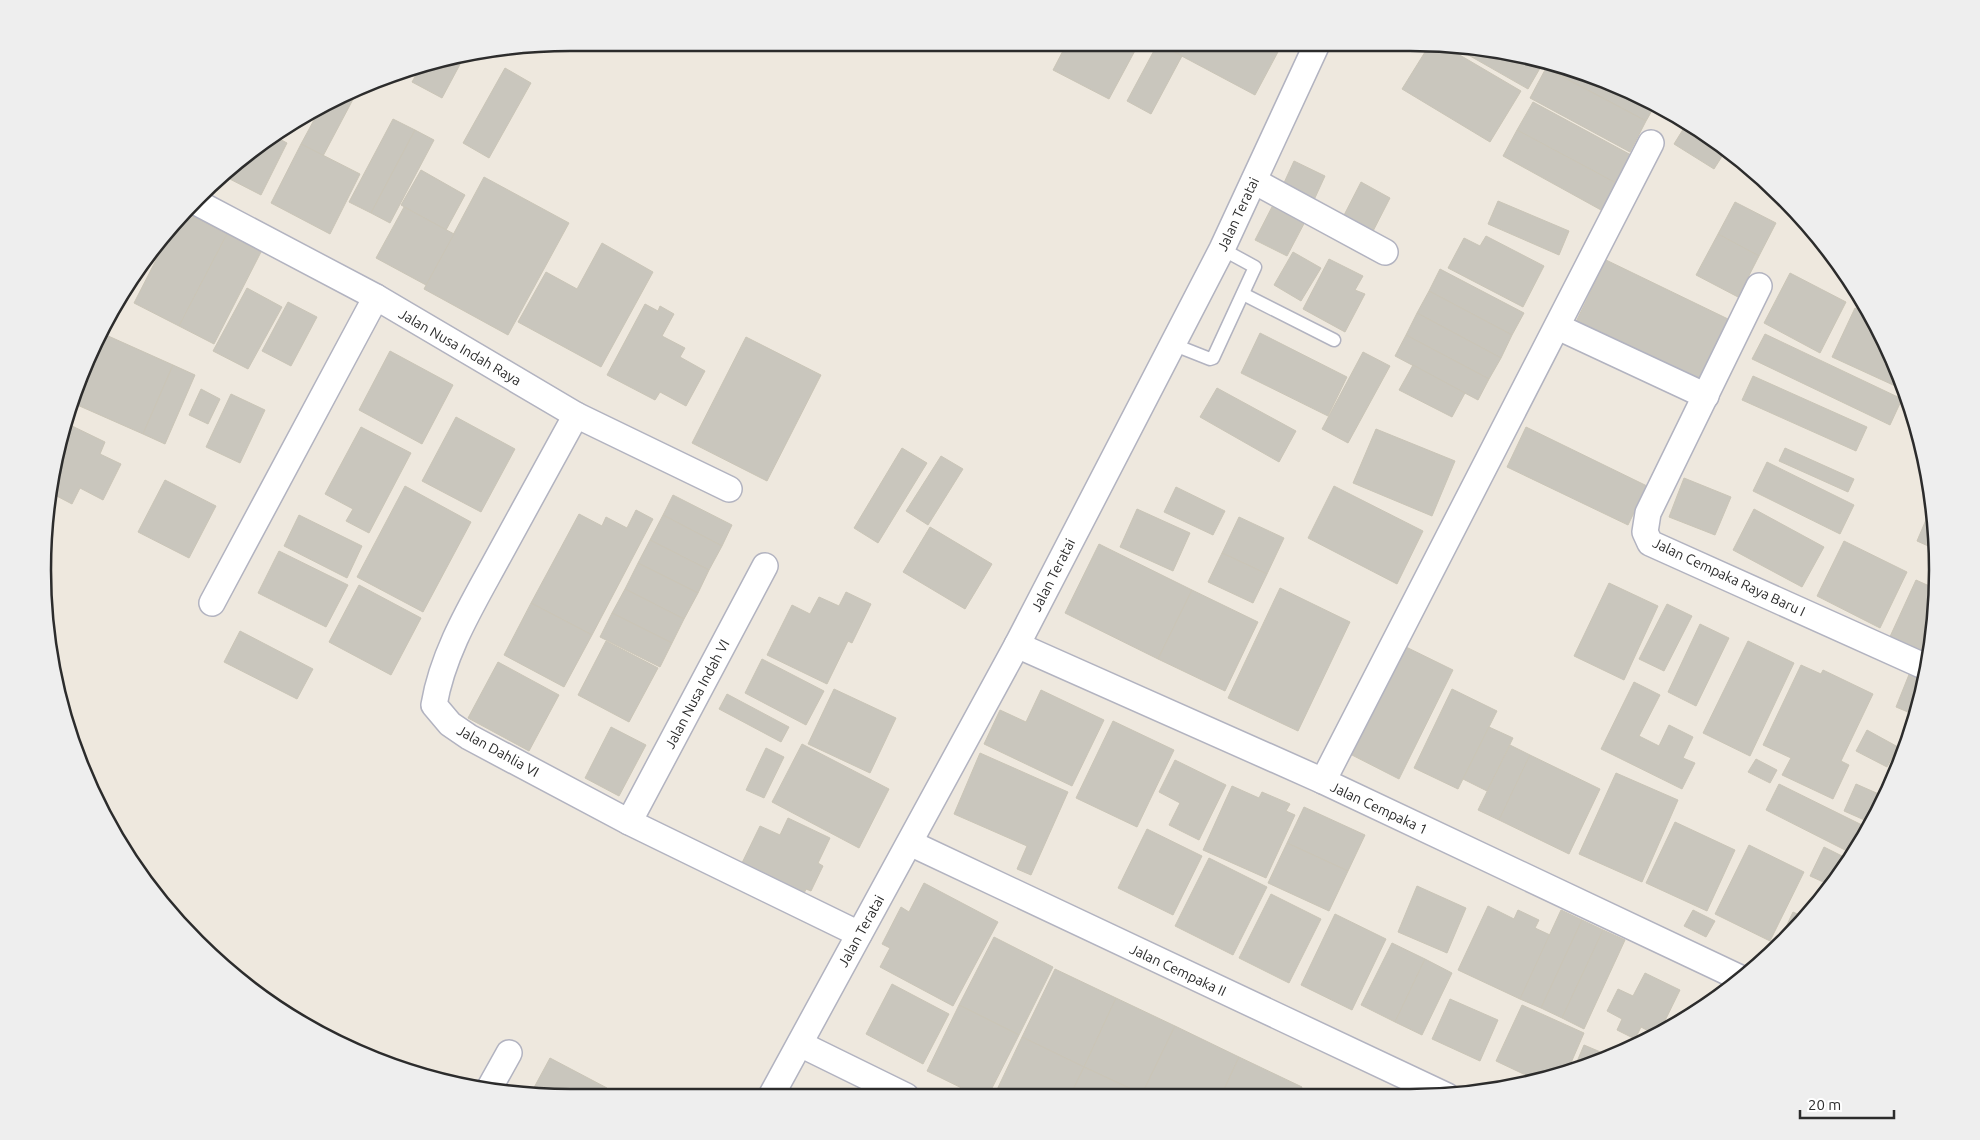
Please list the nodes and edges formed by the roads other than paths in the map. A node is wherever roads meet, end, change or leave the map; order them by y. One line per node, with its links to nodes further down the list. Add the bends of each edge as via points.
1 (1314, 51): 3 (street, Jalan Teratai)
2 (1651, 143): 10 (street)
3 (1254, 181): 5 (street, Jalan Teratai); 6 (street)
4 (201, 205): 9 (street, Jalan Nusa Indah Raya)
5 (1222, 249): 8 (lane, via 1255,267); 12 (street, Jalan Teratai)
6 (1385, 252)
7 (1759, 286): 13 (street, Jalan Cempaka Raya Baru I)
8 (1243, 294): 11 (lane); 12 (lane, via 1213,358)
9 (376, 298): 14 (street, Jalan Nusa Indah Raya); 17 (street)
10 (1558, 327): 13 (street); 20 (street)
11 (1334, 340)
12 (1172, 344): 18 (street, Jalan Teratai)
13 (1706, 396): 19 (street, Jalan Cempaka Raya Baru I, via 1648,513 1645,532 1650,543)
14 (576, 415): 15 (street, Jalan Nusa Indah Raya); 21 (street, Jalan Dahlia VI, via 449,651 434,705 450,724 469,737)
15 (729, 489)
16 (765, 566): 21 (street, Jalan Nusa Indah VI)
17 (212, 603)
18 (1017, 645): 20 (street, Jalan Cempaka 1); 22 (street, Jalan Teratai)
19 (1920, 664)
20 (1323, 781): 24 (street, Jalan Cempaka 1)
21 (628, 822): 23 (street, Jalan Dahlia VI)
22 (910, 843): 23 (street, Jalan Teratai); 28 (street, Jalan Cempaka II)
23 (859, 934): 25 (street, Jalan Teratai)
24 (1734, 975)
25 (800, 1044): 29 (street, Jalan Teratai); 30 (street)
26 (509, 1053): 27 (street)
27 (492, 1083)
28 (1431, 1088)
29 (775, 1089)
30 (892, 1089)

